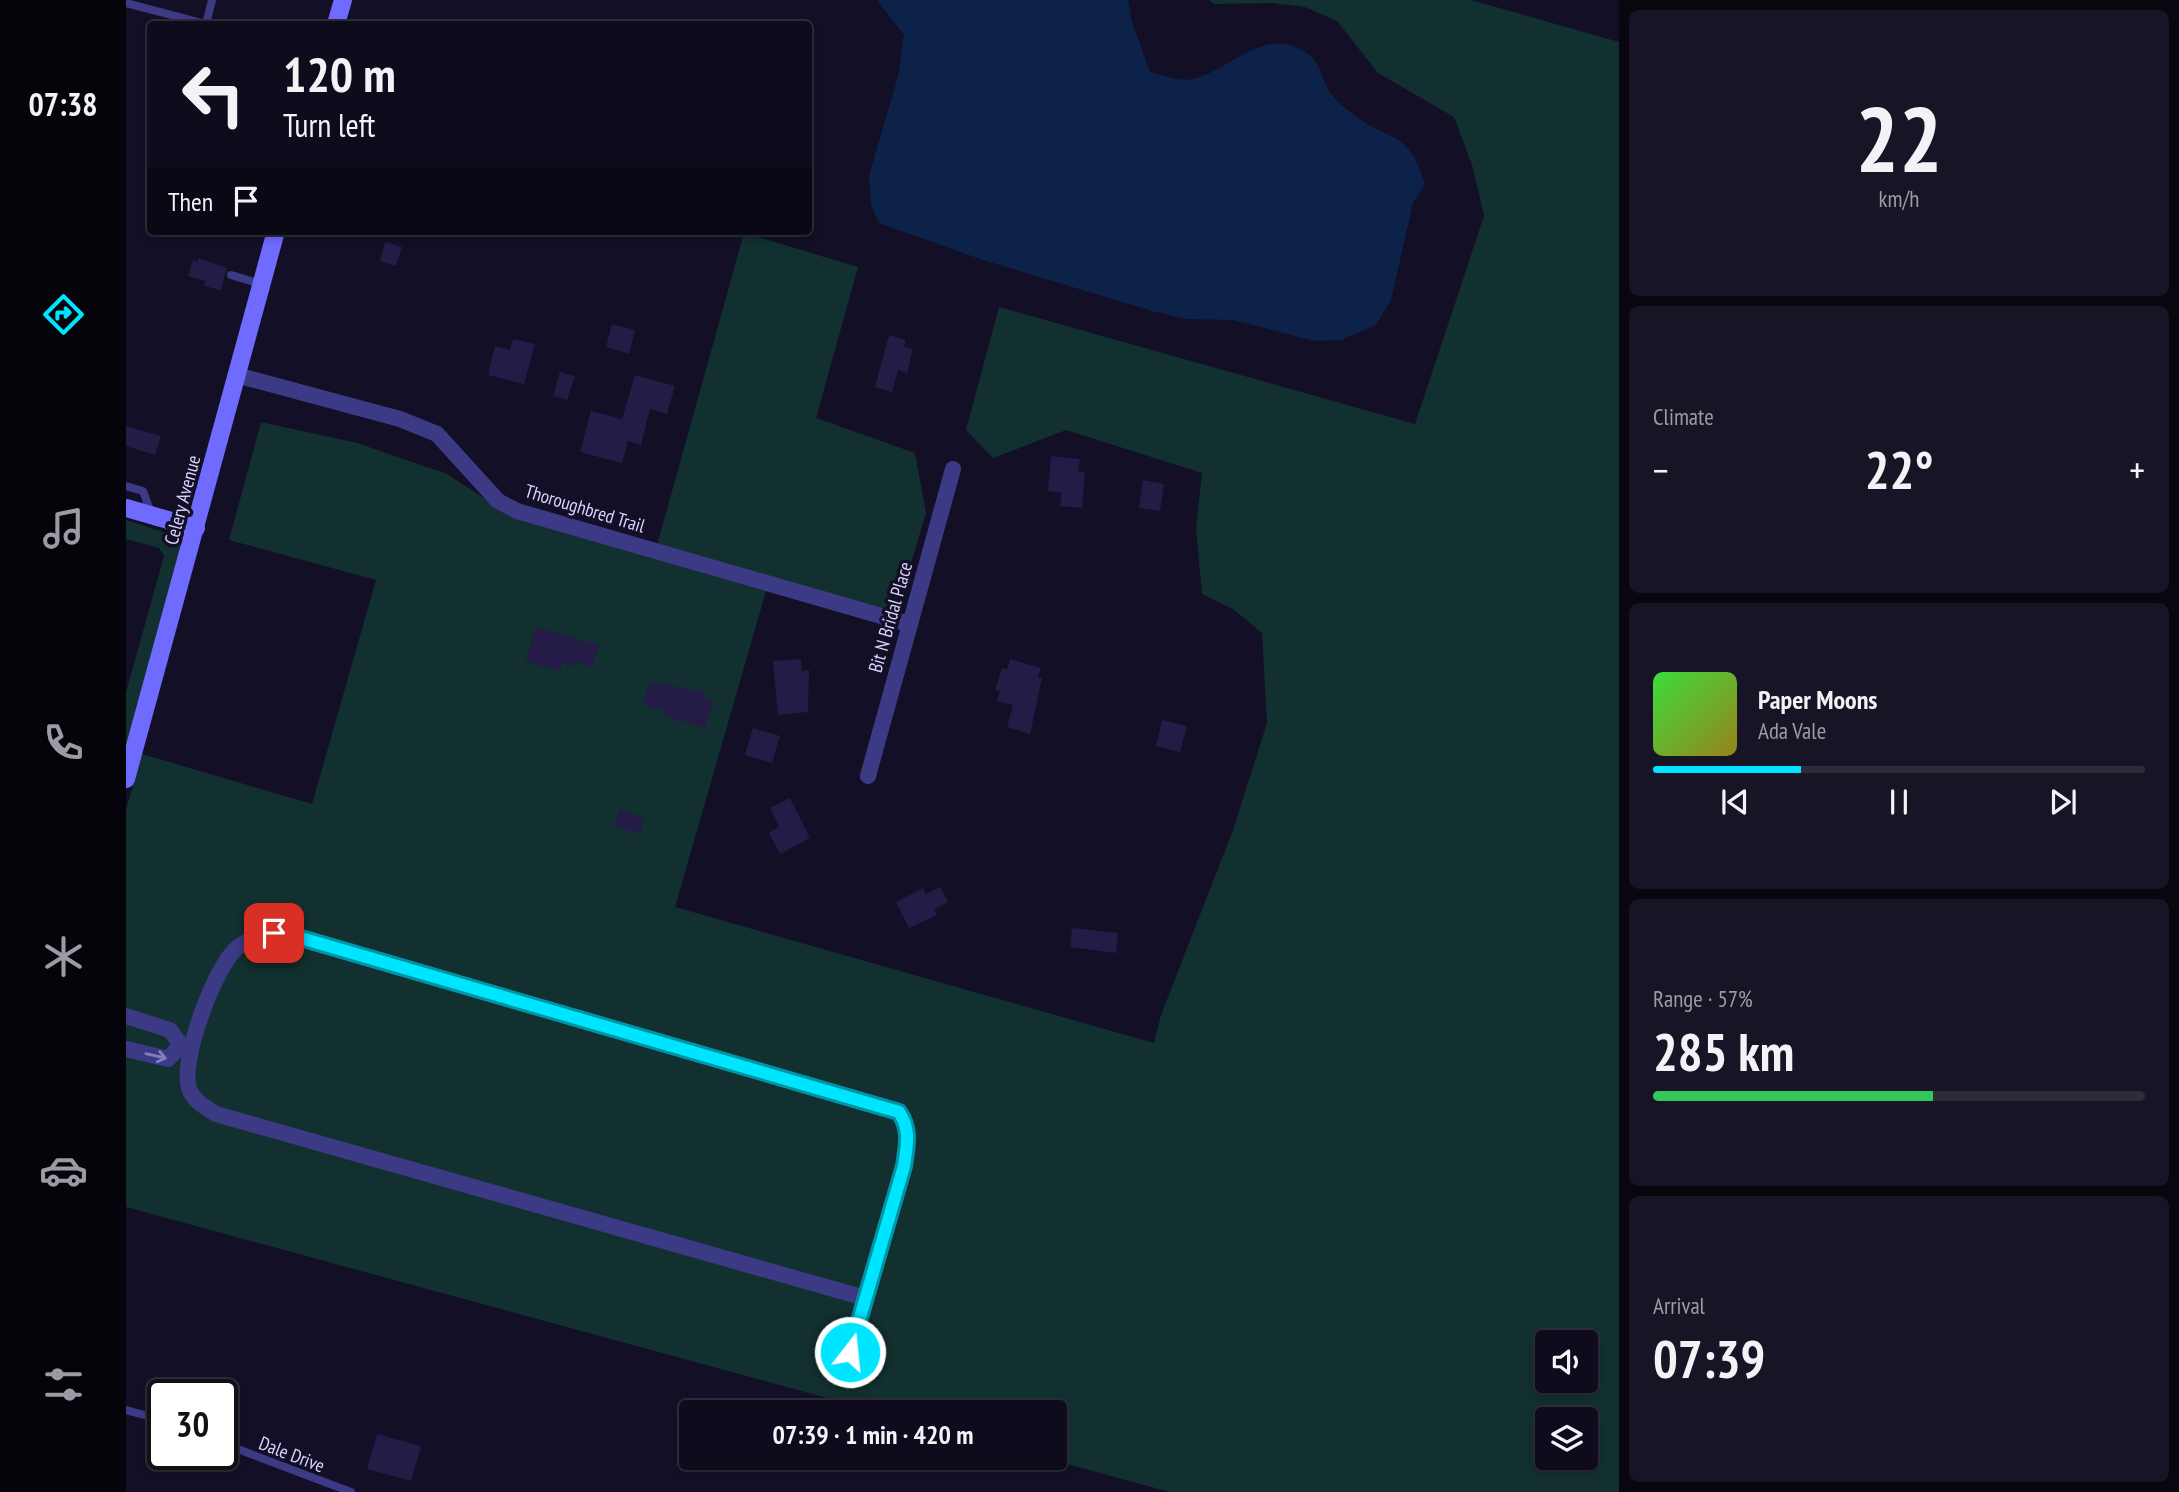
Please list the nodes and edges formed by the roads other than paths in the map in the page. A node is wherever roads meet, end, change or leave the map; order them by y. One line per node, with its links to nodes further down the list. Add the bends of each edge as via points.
1 (212, 0): 5 (lane)
2 (343, 0): 6 (main road)
3 (126, 3): 4 (lane)
4 (195, 21)
5 (207, 21)
6 (337, 21)
7 (275, 235): 9 (main road, Celery Avenue)
8 (231, 275): 9 (lane)
9 (261, 284): 10 (main road, Celery Avenue)
10 (236, 374): 15 (main road, Celery Avenue); 16 (street, Thoroughbred Trail, via 424,428 452,447 498,501 517,511)
11 (953, 469): 16 (street, Bit N Bridal Place)
12 (126, 486): 14 (lane, via 143,491)
13 (126, 508): 14 (main road)
14 (152, 515): 15 (main road)
15 (197, 528): 18 (main road, Celery Avenue)
16 (909, 624): 17 (street, Bit N Bridal Place)
17 (868, 776)
18 (126, 779)
19 (131, 1018): 20 (street, via 170,1030); 21 (street)
20 (186, 1046): 21 (street, one-way to 20, via 168,1059); 22 (street, via 189,1087 197,1102 216,1114); 22 (street, via 216,978 236,949 274,933 637,1033 899,1112 908,1131 904,1166)
21 (127, 1049)
22 (865, 1298): 23 (street)
23 (842, 1378)
24 (126, 1410): 25 (lane)
25 (147, 1416)
26 (238, 1449): 27 (lane, Dale Drive)
27 (351, 1492)

